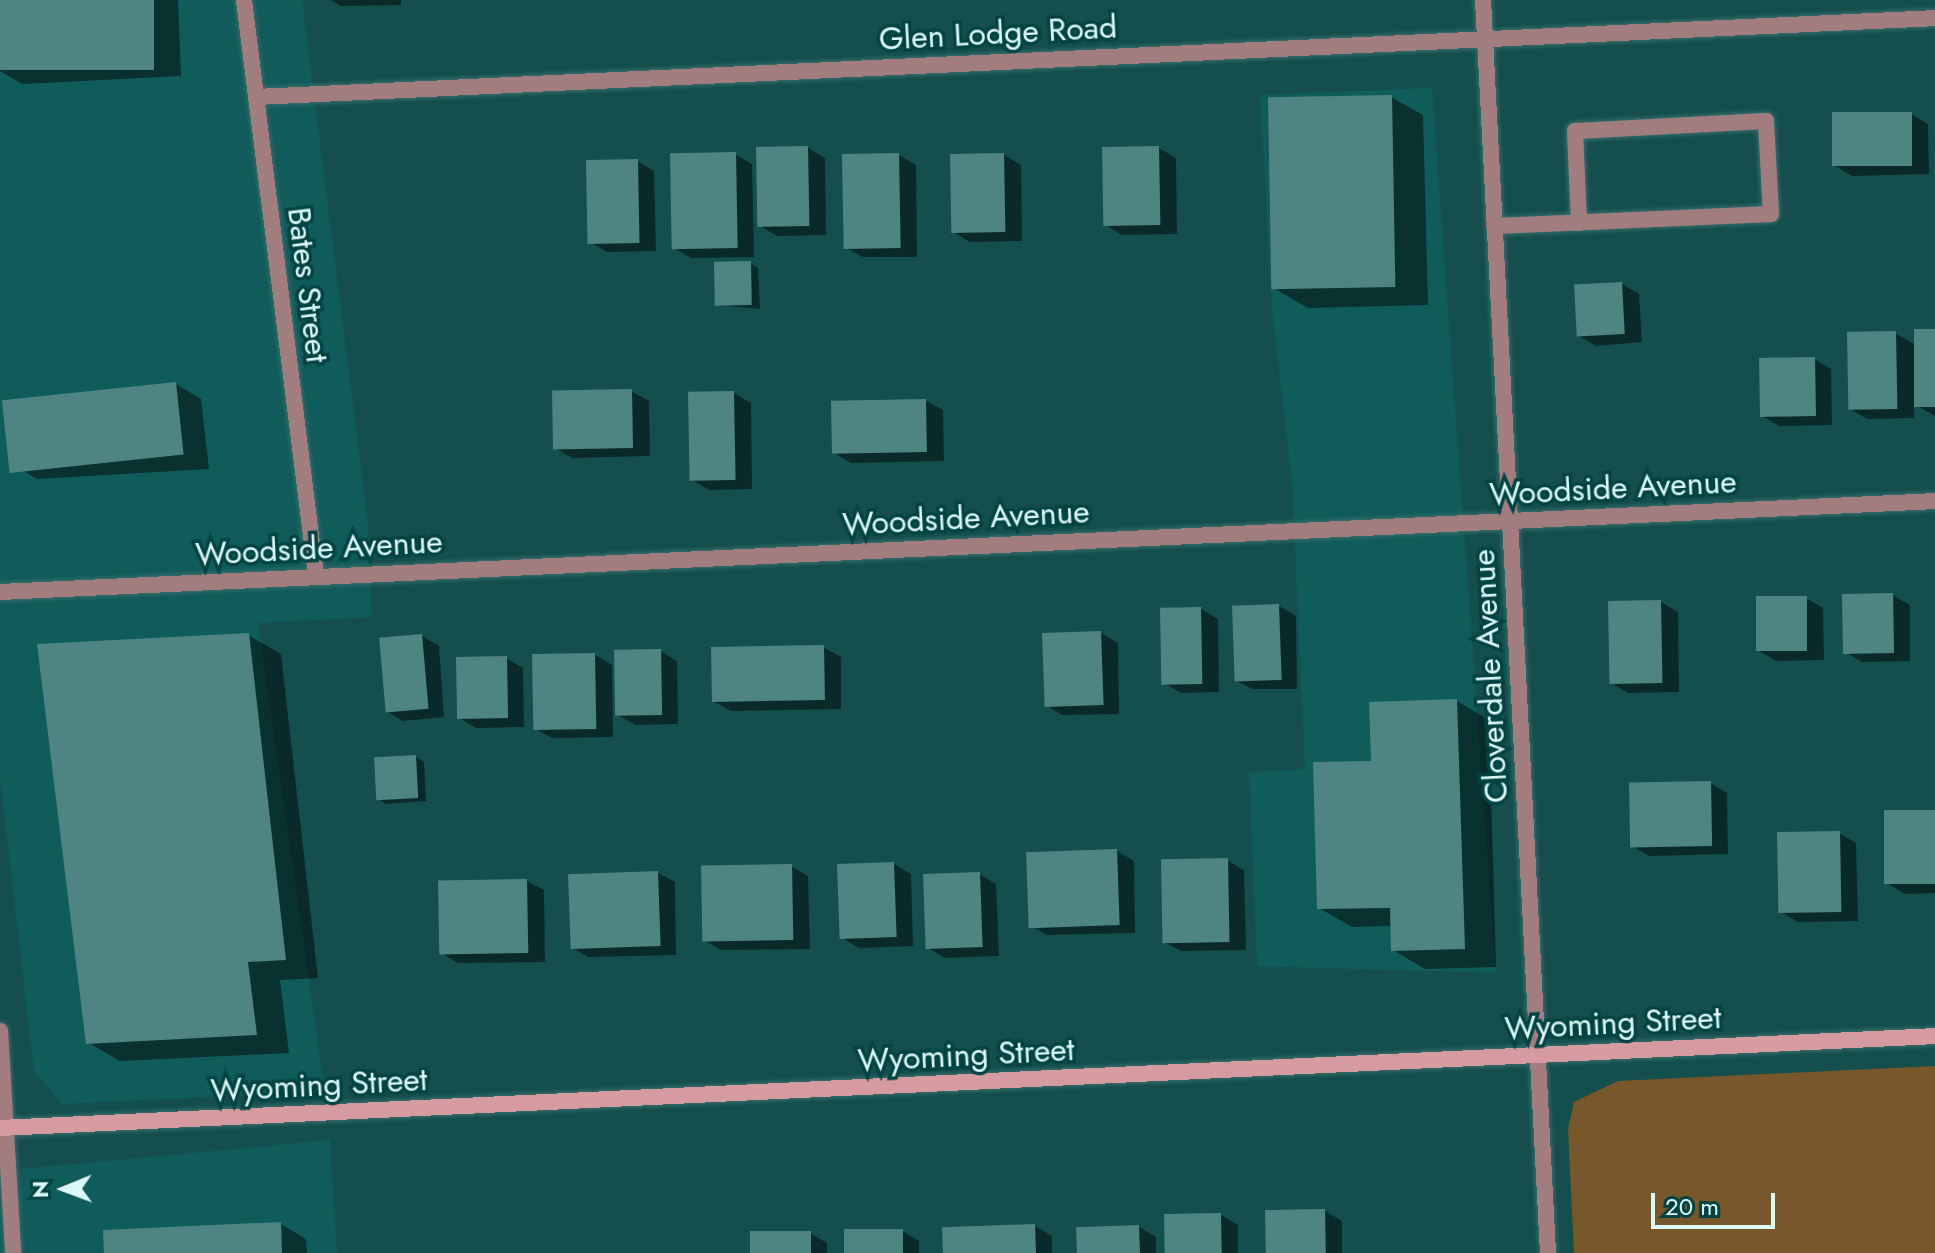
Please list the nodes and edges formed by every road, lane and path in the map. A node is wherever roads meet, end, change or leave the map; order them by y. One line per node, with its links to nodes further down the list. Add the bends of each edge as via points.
1 (244, 0): 5 (street, Bates Street)
2 (1483, 0): 4 (street, Cloverdale Avenue)
3 (1935, 18): 4 (street, Glen Lodge Road)
4 (1485, 39): 5 (street, Glen Lodge Road); 7 (street, Cloverdale Avenue)
5 (256, 97): 10 (street, Bates Street)
6 (1579, 223): 6 (street, via 1771,214 1766,121 1575,131); 7 (street)
7 (1494, 226): 9 (street, Cloverdale Avenue)
8 (1935, 501): 9 (street, Woodside Avenue)
9 (1509, 521): 10 (street, Woodside Avenue); 14 (street, Cloverdale Avenue)
10 (316, 576): 11 (street, Woodside Avenue)
11 (0, 592)
12 (0, 1031): 15 (street)
13 (1935, 1036): 14 (street, Wyoming Street)
14 (1539, 1055): 15 (street, Wyoming Street); 17 (street, Cloverdale Avenue)
15 (4, 1128): 16 (street)
16 (13, 1253)
17 (1548, 1253)

